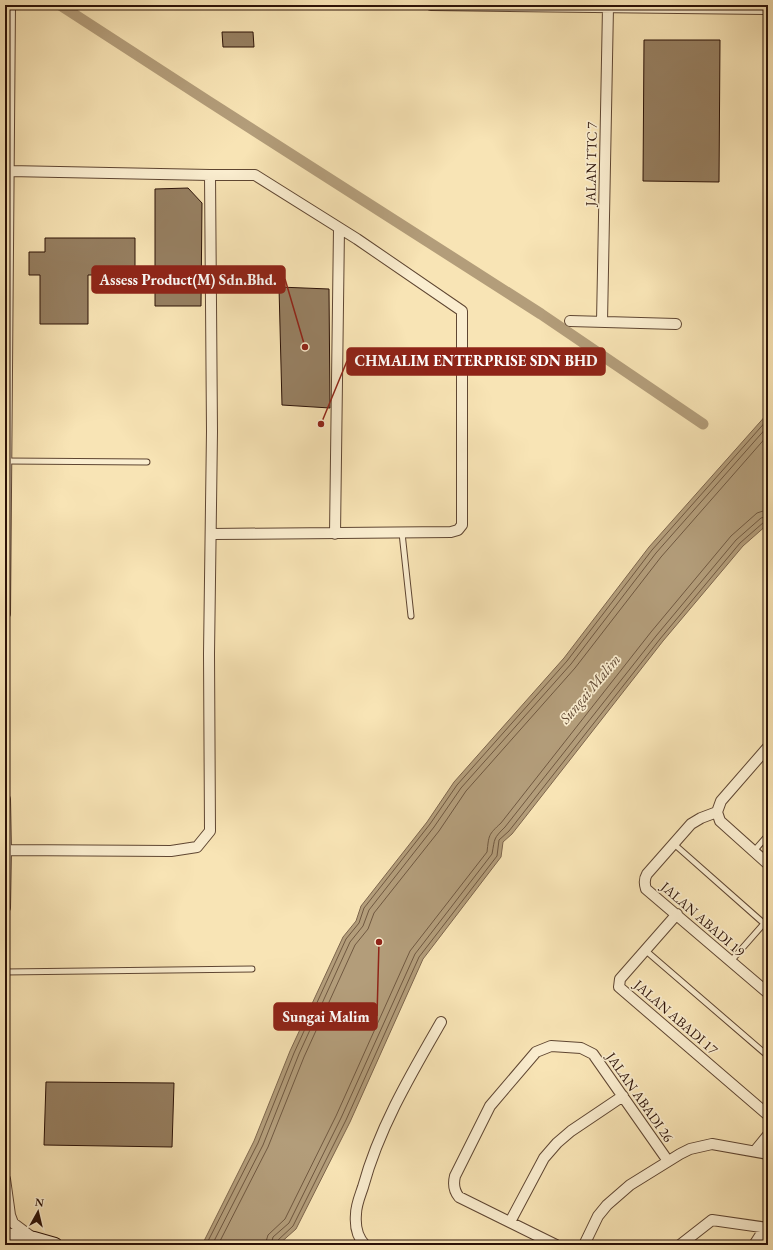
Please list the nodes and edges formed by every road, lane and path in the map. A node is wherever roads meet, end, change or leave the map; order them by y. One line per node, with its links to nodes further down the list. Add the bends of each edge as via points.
1 (431, 5): 2 (street)
2 (608, 7): 4 (street); 11 (street, JALAN TTC 7)
3 (8, 9): 5 (street)
4 (768, 9)
5 (7, 118): 6 (street)
6 (9, 171): 7 (street); 9 (street)
7 (210, 175): 8 (street, via 255,175); 17 (street)
8 (339, 228): 16 (street, via 462,311 462,525 458,530 451,532); 18 (street)
9 (6, 247): 13 (street)
10 (570, 321): 11 (street)
11 (602, 322): 12 (street)
12 (676, 324)
13 (6, 461): 14 (lane); 15 (street)
14 (147, 462)
15 (5, 500): 19 (street)
16 (402, 533): 18 (street); 20 (lane)
17 (211, 534): 18 (street); 26 (street, via 210,831 197,847 171,851)
18 (335, 534)
19 (5, 614)
20 (411, 616)
21 (768, 747): 23 (street, via 721,802)
22 (5, 799): 26 (street)
23 (717, 812): 25 (street, via 692,824); 27 (street, via 720,821)
24 (768, 835): 27 (lane)
25 (674, 844): 30 (street, JALAN ABADI 19, via 647,874 644,884); 32 (lane)
26 (6, 850): 29 (street)
27 (754, 851): 28 (street)
28 (768, 864)
29 (5, 908)
30 (677, 914): 33 (street, JALAN ABADI 17); 34 (street, JALAN ABADI 19)
31 (768, 919): 32 (lane)
32 (766, 925): 34 (lane)
33 (645, 950): 39 (lane); 41 (street, JALAN ABADI 17, via 620,979 619,986)
34 (731, 962): 37 (street, JALAN ABADI 19)
35 (252, 969): 36 (lane)
36 (5, 972)
37 (768, 994)
38 (441, 1022): 52 (street, via 407,1081 370,1162 356,1213 356,1228 360,1240)
39 (768, 1056)
40 (623, 1096): 45 (street, JALAN ABADI 26); 47 (street, via 557,1143 544,1158); 47 (street, JALAN ABADI 26, via 598,1060 587,1050 551,1046 536,1052 490,1106 453,1182 459,1197)
41 (768, 1115)
42 (768, 1135): 43 (street)
43 (754, 1151): 44 (street); 45 (street, via 712,1144 690,1149)
44 (768, 1154)
45 (668, 1161): 54 (street, via 630,1185 607,1205 598,1216)
46 (5, 1179): 50 (street, via 13,1223)
47 (510, 1222): 53 (street)
48 (766, 1228): 55 (street, via 712,1220); 56 (street)
49 (5, 1235): 50 (main road)
50 (34, 1239): 51 (main road)
51 (55, 1245)
52 (365, 1245)
53 (556, 1245)
54 (584, 1245)
55 (680, 1245)
56 (754, 1245)

